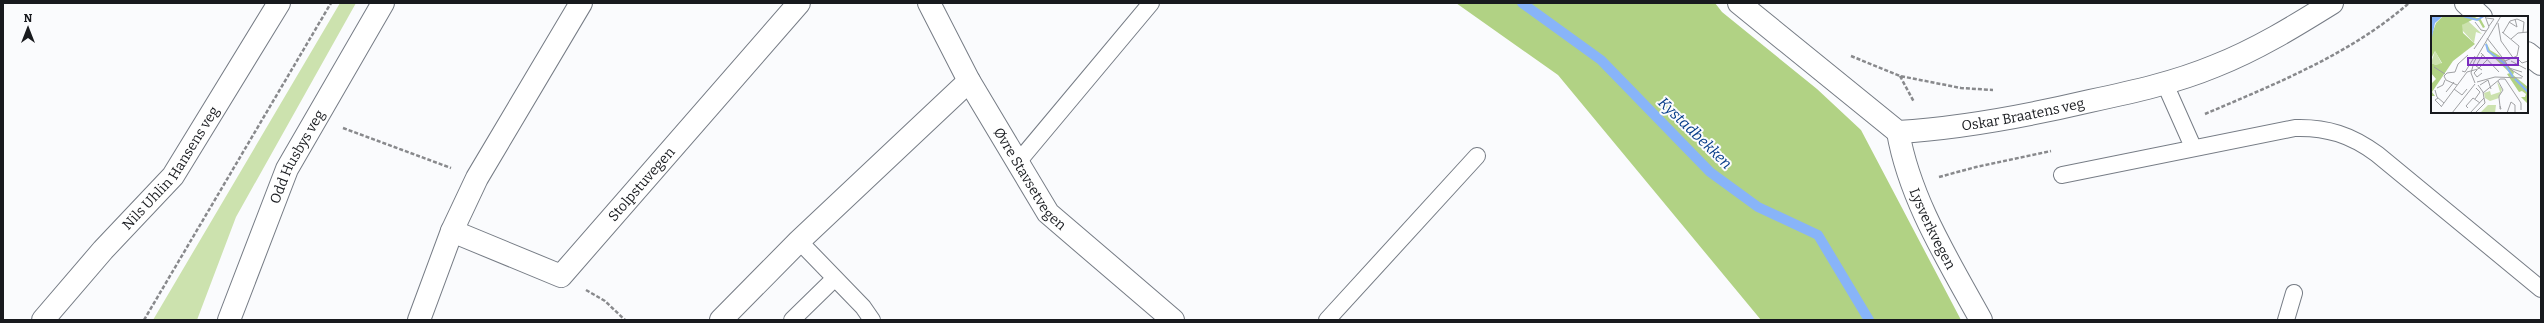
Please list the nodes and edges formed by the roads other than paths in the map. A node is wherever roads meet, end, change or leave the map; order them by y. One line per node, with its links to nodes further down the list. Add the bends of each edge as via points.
1 (279, 3): 25 (street, Nils Uhlin Hansens veg, via 172,176 103,250)
2 (383, 3): 26 (street, Odd Husbys veg, via 287,169)
3 (581, 3): 20 (street, via 477,178)
4 (799, 3): 20 (street, Stolpstuvegen, via 705,114 561,276)
5 (929, 3): 13 (street, Øvre Stavsetvegen)
6 (1151, 3): 18 (lane)
7 (1739, 3): 15 (street)
8 (2466, 3): 10 (street)
9 (2323, 6): 14 (street, Oskar Braatens veg, via 2270,40 2216,66)
10 (2481, 16)
11 (2528, 55): 12 (street)
12 (2541, 64)
13 (969, 81): 18 (street, Øvre Stavsetvegen); 21 (street)
14 (2165, 84): 15 (street, Oskar Braatens veg, via 2020,117 1947,129); 16 (lane)
15 (1898, 132): 33 (street, Lysverkvegen, via 1912,185)
16 (2193, 148): 19 (lane); 23 (lane, via 2294,128 2315,128 2358,140)
17 (1477, 156): 32 (lane)
18 (1018, 162): 31 (street, Øvre Stavsetvegen, via 1048,213)
19 (2062, 175)
20 (452, 231): 27 (street)
21 (799, 241): 22 (lane); 28 (street)
22 (835, 278): 29 (lane); 30 (lane, via 864,307)
23 (2541, 289)
24 (2294, 293): 34 (lane)
25 (43, 320)
26 (229, 320)
27 (419, 320)
28 (721, 320)
29 (792, 320)
30 (872, 320)
31 (1173, 320)
32 (1327, 320)
33 (1980, 320)
34 (2286, 320)

